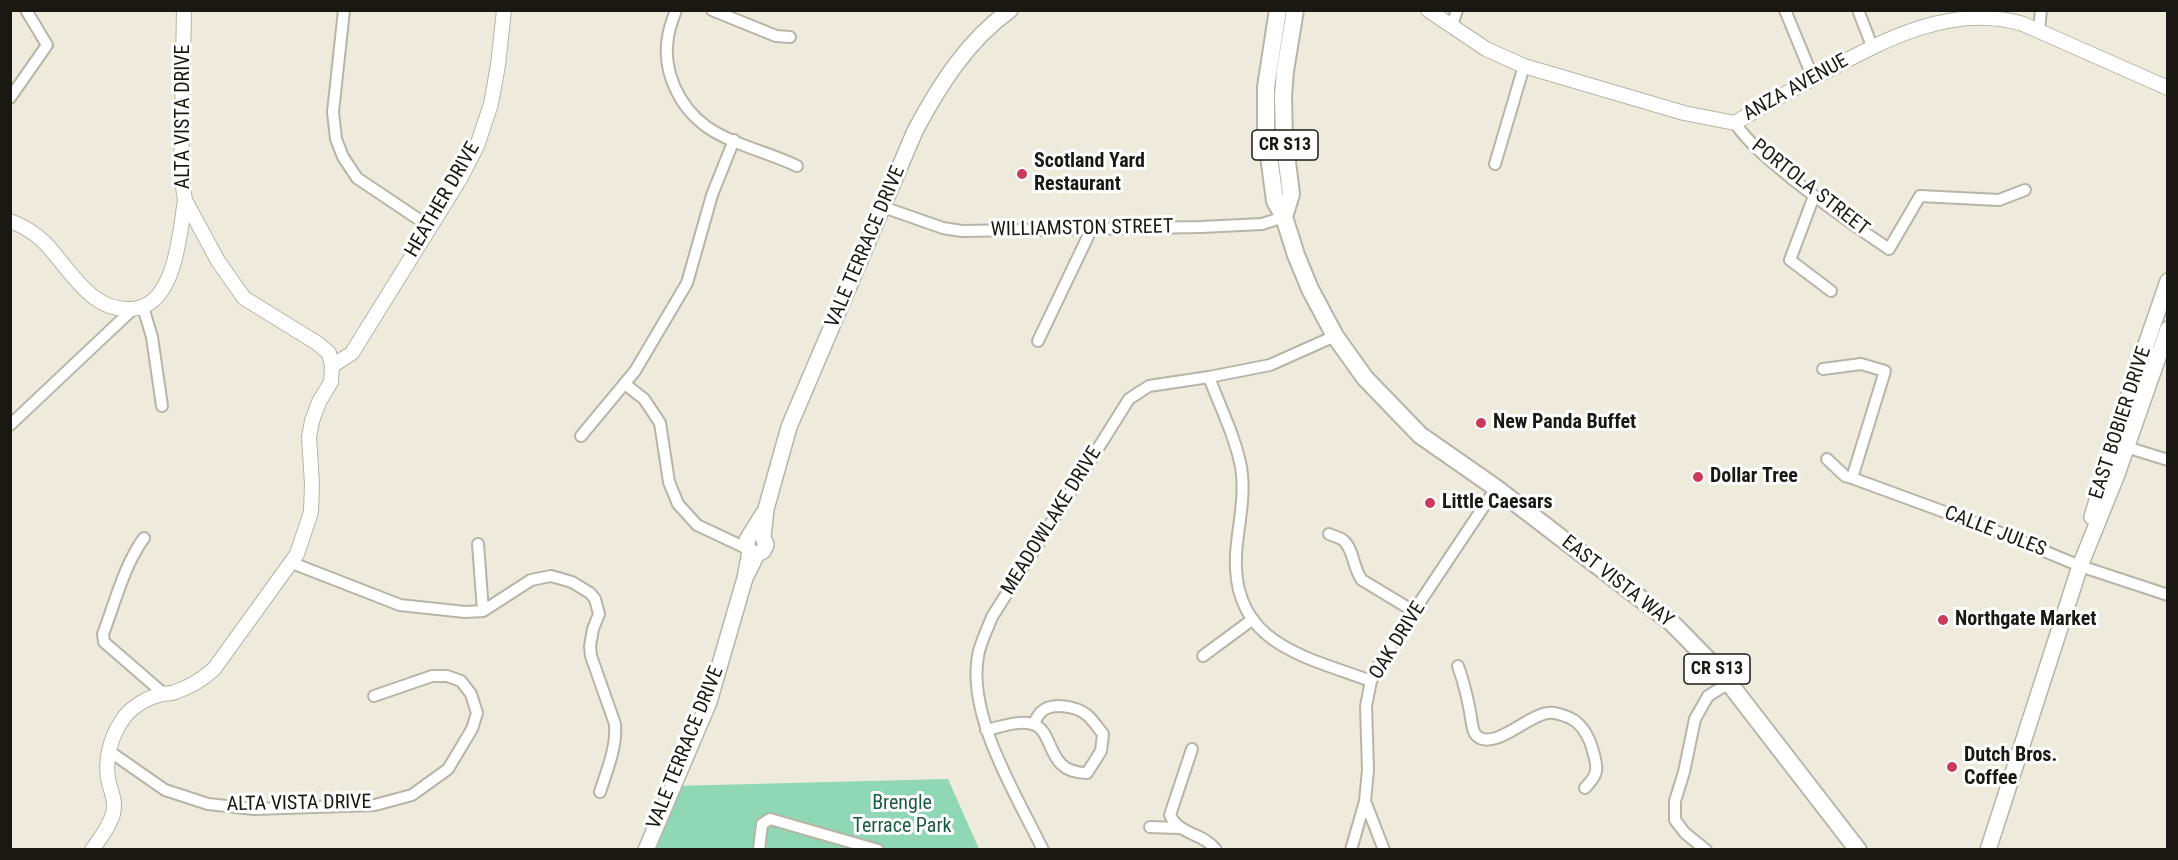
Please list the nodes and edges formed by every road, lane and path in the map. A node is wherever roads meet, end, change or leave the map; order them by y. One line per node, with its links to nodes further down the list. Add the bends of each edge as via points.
1 (26, 10): 22 (street, via 47,45)
2 (184, 10): 29 (street, ALTA VISTA DRIVE, via 181,174)
3 (344, 10): 33 (street, via 333,112 343,157 357,178)
4 (504, 10): 33 (street, HEATHER DRIVE, via 491,104 477,146)
5 (676, 10): 24 (street, via 666,53 680,99 707,127)
6 (712, 10): 17 (street, via 776,36)
7 (1010, 10): 30 (main road, VALE TERRACE DRIVE, via 984,33 934,95)
8 (1278, 10): 31 (main road, EAST VISTA WAY / CR S13, via 1266,87 1266,133 1275,201)
9 (1295, 10): 31 (main road, CR S13, via 1283,96 1291,194)
10 (1428, 10): 15 (street, ANZA AVENUE)
11 (1457, 10): 15 (street)
12 (1785, 10): 20 (street)
13 (1858, 10): 18 (street)
14 (2041, 10): 16 (street)
15 (1452, 25): 19 (street, ANZA AVENUE, via 1486,49)
16 (2039, 30): 18 (street, ANZA AVENUE, via 2003,19 1956,20 1895,35); 21 (street, ANZA AVENUE)
17 (789, 37)
18 (1872, 46): 20 (street, ANZA AVENUE)
19 (1524, 66): 23 (street, ANZA AVENUE, via 1684,113); 25 (street)
20 (1813, 78): 23 (street, ANZA AVENUE)
21 (2168, 88)
22 (10, 98)
23 (1736, 123): 28 (street, PORTOLA STREET, via 1745,137)
24 (734, 140): 26 (street); 44 (street, via 712,195 687,283)
25 (1495, 164)
26 (797, 166)
27 (2025, 190): 28 (street, PORTOLA STREET, via 1999,200 1920,196 1889,249)
28 (1814, 196): 36 (street, via 1790,260)
29 (185, 200): 37 (street, via 170,273 158,296); 41 (street, ALTA VISTA DRIVE, via 218,261 244,298 317,343 329,353)
30 (883, 207): 34 (street, WILLIAMSTON STREET, via 962,231); 56 (main road, VALE TERRACE DRIVE, via 789,428)
31 (1284, 217): 34 (street, WILLIAMSTON STREET, via 1262,224); 39 (main road, EAST VISTA WAY / CR S13, via 1306,280)
32 (10, 221): 37 (street, via 43,242 98,301 115,308)
33 (430, 226): 41 (street, HEATHER DRIVE, via 352,353)
34 (1092, 228): 40 (street)
35 (2168, 281): 58 (main road, EAST BOBIER DRIVE, via 2098,493)
36 (1832, 291)
37 (138, 308): 45 (street, via 152,337); 46 (street)
38 (2168, 329): 48 (main road, EAST BOBIER DRIVE)
39 (1335, 336): 43 (street, MEADOWLAKE DRIVE, via 1270,365); 52 (main road, EAST VISTA WAY / CR S13, via 1365,378 1420,435)
40 (1038, 341)
41 (332, 366): 57 (street, via 331,382 312,420 311,512)
42 (1823, 369): 51 (street, via 1861,364 1885,371)
43 (1209, 378): 62 (street, via 1241,468 1238,586); 70 (street, MEADOWLAKE DRIVE, via 1149,386 1129,399 1118,415 992,617 978,657 977,698)
44 (625, 384): 47 (street); 56 (street, via 644,399 660,423 669,482 678,504 698,525)
45 (162, 406)
46 (10, 425)
47 (581, 436)
48 (2126, 447): 50 (street); 58 (main road, EAST BOBIER DRIVE)
49 (1827, 459): 51 (street, CALLE JULES)
50 (2168, 460)
51 (1852, 478): 58 (street, CALLE JULES)
52 (1496, 488): 61 (street, OAK DRIVE); 66 (main road, EAST VISTA WAY / CR S13, via 1671,622)
53 (1329, 534): 61 (street, via 1342,539 1362,580)
54 (144, 538): 67 (street, via 136,548 103,634 104,642)
55 (478, 544): 60 (street)
56 (753, 544): 80 (main road, VALE TERRACE DRIVE, via 709,702)
57 (292, 563): 60 (street, via 400,605); 67 (street, via 214,669 203,679)
58 (2080, 566): 59 (street, CALLE JULES); 88 (main road, EAST BOBIER DRIVE)
59 (2168, 595)
60 (483, 611): 74 (street, via 531,580 551,576 572,582 595,599 599,614 591,657 616,733)
61 (1415, 612): 65 (street, OAK DRIVE)
62 (1253, 619): 63 (street); 65 (street, via 1268,638 1287,650)
63 (1203, 656)
64 (1458, 666): 73 (street, via 1473,731 1478,737 1488,740 1503,735 1550,712 1577,721 1584,729 1597,767)
65 (1371, 681): 75 (street, OAK DRIVE, via 1366,706)
66 (1729, 683): 86 (street, via 1708,696 1695,719 1675,801 1675,820); 87 (main road, EAST VISTA WAY / CR S13)
67 (164, 694): 72 (street, via 145,701 120,722)
68 (374, 696): 72 (street, ALTA VISTA DRIVE, via 432,676 447,676 460,681 471,694 477,713 448,769 412,795 375,805 254,809 208,804 165,790)
69 (1033, 724): 69 (street, via 1041,728 1058,764 1079,773 1087,773 1101,751 1103,734 1087,714 1075,708 1048,708); 70 (street)
70 (986, 730): 83 (street, MEADOWLAKE DRIVE)
71 (1192, 749): 77 (street, via 1170,815)
72 (109, 751): 79 (street, via 114,812)
73 (1585, 788)
74 (600, 792)
75 (1365, 801): 84 (street, OAK DRIVE); 85 (street)
76 (1150, 827): 77 (street)
77 (1179, 828): 78 (street)
78 (1214, 846)
79 (92, 849)
80 (646, 849)
81 (759, 849): 82 (street, via 762,824 770,819)
82 (878, 849)
83 (1043, 849)
84 (1351, 849)
85 (1384, 849)
86 (1706, 849)
87 (1858, 849)
88 (1988, 849)

